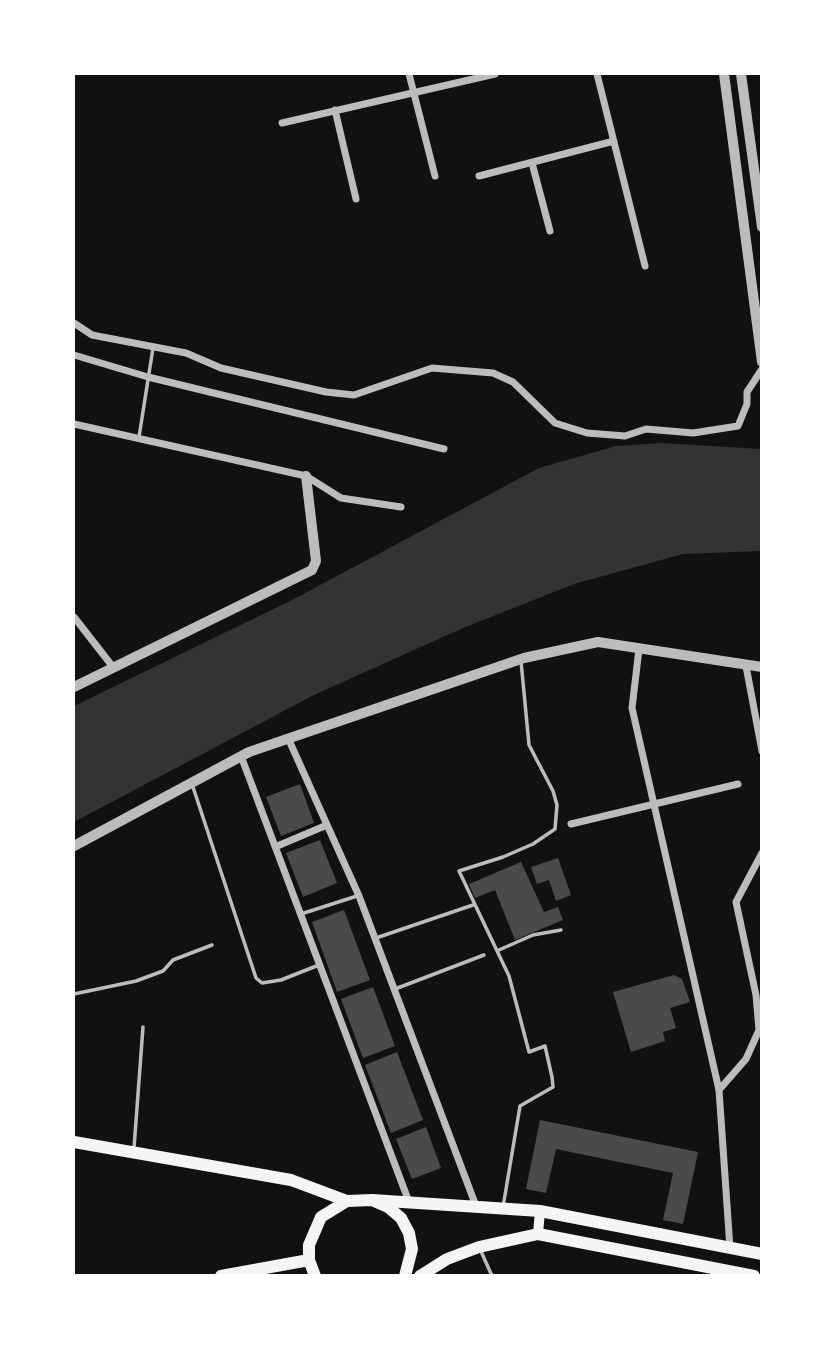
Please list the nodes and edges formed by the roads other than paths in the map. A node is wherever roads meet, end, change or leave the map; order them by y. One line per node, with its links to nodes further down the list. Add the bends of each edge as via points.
1 (409, 74): 6 (street)
2 (495, 74): 6 (street)
3 (597, 74): 11 (street)
4 (724, 74): 10 (street)
5 (741, 74): 9 (street)
6 (414, 92): 7 (street); 13 (street)
7 (335, 110): 8 (street); 15 (street)
8 (282, 122)
9 (748, 127): 10 (street); 16 (street)
10 (730, 130): 22 (street)
11 (614, 141): 12 (street); 18 (street)
12 (532, 163): 14 (street); 17 (street)
13 (435, 176)
14 (479, 176)
15 (356, 199)
16 (761, 227)
17 (550, 231)
18 (645, 266)
19 (74, 324): 20 (street, via 92,335)
20 (153, 348): 23 (street, via 186,352 221,368 354,396 432,368 493,373 513,382 555,423 587,433 625,436 646,429 693,433 738,426 747,392); 24 (lane)
21 (74, 355): 24 (street)
22 (761, 362)
23 (761, 369)
24 (148, 377): 26 (lane); 27 (street)
25 (74, 424): 26 (street)
26 (139, 439): 28 (street)
27 (444, 449)
28 (306, 476): 29 (street, via 341,498); 34 (street, via 316,561 312,570)
29 (401, 507)
30 (74, 617): 34 (street)
31 (639, 649): 32 (street, via 598,642); 33 (street); 42 (street, via 632,708)
32 (521, 659): 37 (street); 49 (lane, via 529,745 555,798 555,829 533,844 459,871)
33 (746, 666): 35 (street); 38 (street)
34 (113, 667): 36 (street)
35 (761, 667)
36 (74, 687)
37 (288, 738): 39 (street); 44 (street)
38 (761, 751)
39 (241, 756): 40 (street); 46 (street)
40 (192, 782): 45 (street); 56 (lane, via 256,978 262,983 281,980)
41 (738, 784): 42 (street)
42 (654, 805): 43 (street); 60 (street)
43 (571, 824)
44 (327, 825): 46 (street); 48 (street)
45 (74, 846)
46 (275, 847): 50 (street)
47 (761, 853): 60 (street, via 736,902 759,1030 746,1059)
48 (359, 896): 50 (lane); 52 (street)
49 (473, 905): 52 (lane); 54 (lane)
50 (300, 914): 56 (street)
51 (561, 930): 54 (lane, via 533,935)
52 (375, 938): 57 (street)
53 (212, 946): 58 (lane, via 173,960 163,971 136,981)
54 (499, 950): 67 (lane, via 529,1052 545,1046 553,1087 520,1106)
55 (484, 955): 57 (lane)
56 (320, 964): 65 (street)
57 (395, 989): 66 (street)
58 (74, 994)
59 (143, 1027): 62 (lane)
60 (719, 1090): 71 (street)
61 (74, 1142): 62 (main road)
62 (133, 1154): 64 (main road, via 291,1180)
63 (372, 1200): 64 (main road); 65 (main road); 77 (main road, via 401,1218 409,1233 412,1249)
64 (347, 1201): 73 (main road, via 321,1217 309,1245)
65 (409, 1202): 66 (main road)
66 (476, 1206): 67 (main road)
67 (503, 1209): 68 (main road)
68 (540, 1211): 69 (main road); 71 (main road)
69 (538, 1234): 70 (main road); 74 (main road)
70 (479, 1247): 78 (main road); 79 (lane)
71 (730, 1248): 72 (main road)
72 (761, 1254)
73 (309, 1260): 75 (main road); 76 (main road)
74 (747, 1275)
75 (221, 1276)
76 (315, 1276)
77 (405, 1276)
78 (420, 1276)
79 (492, 1276)

